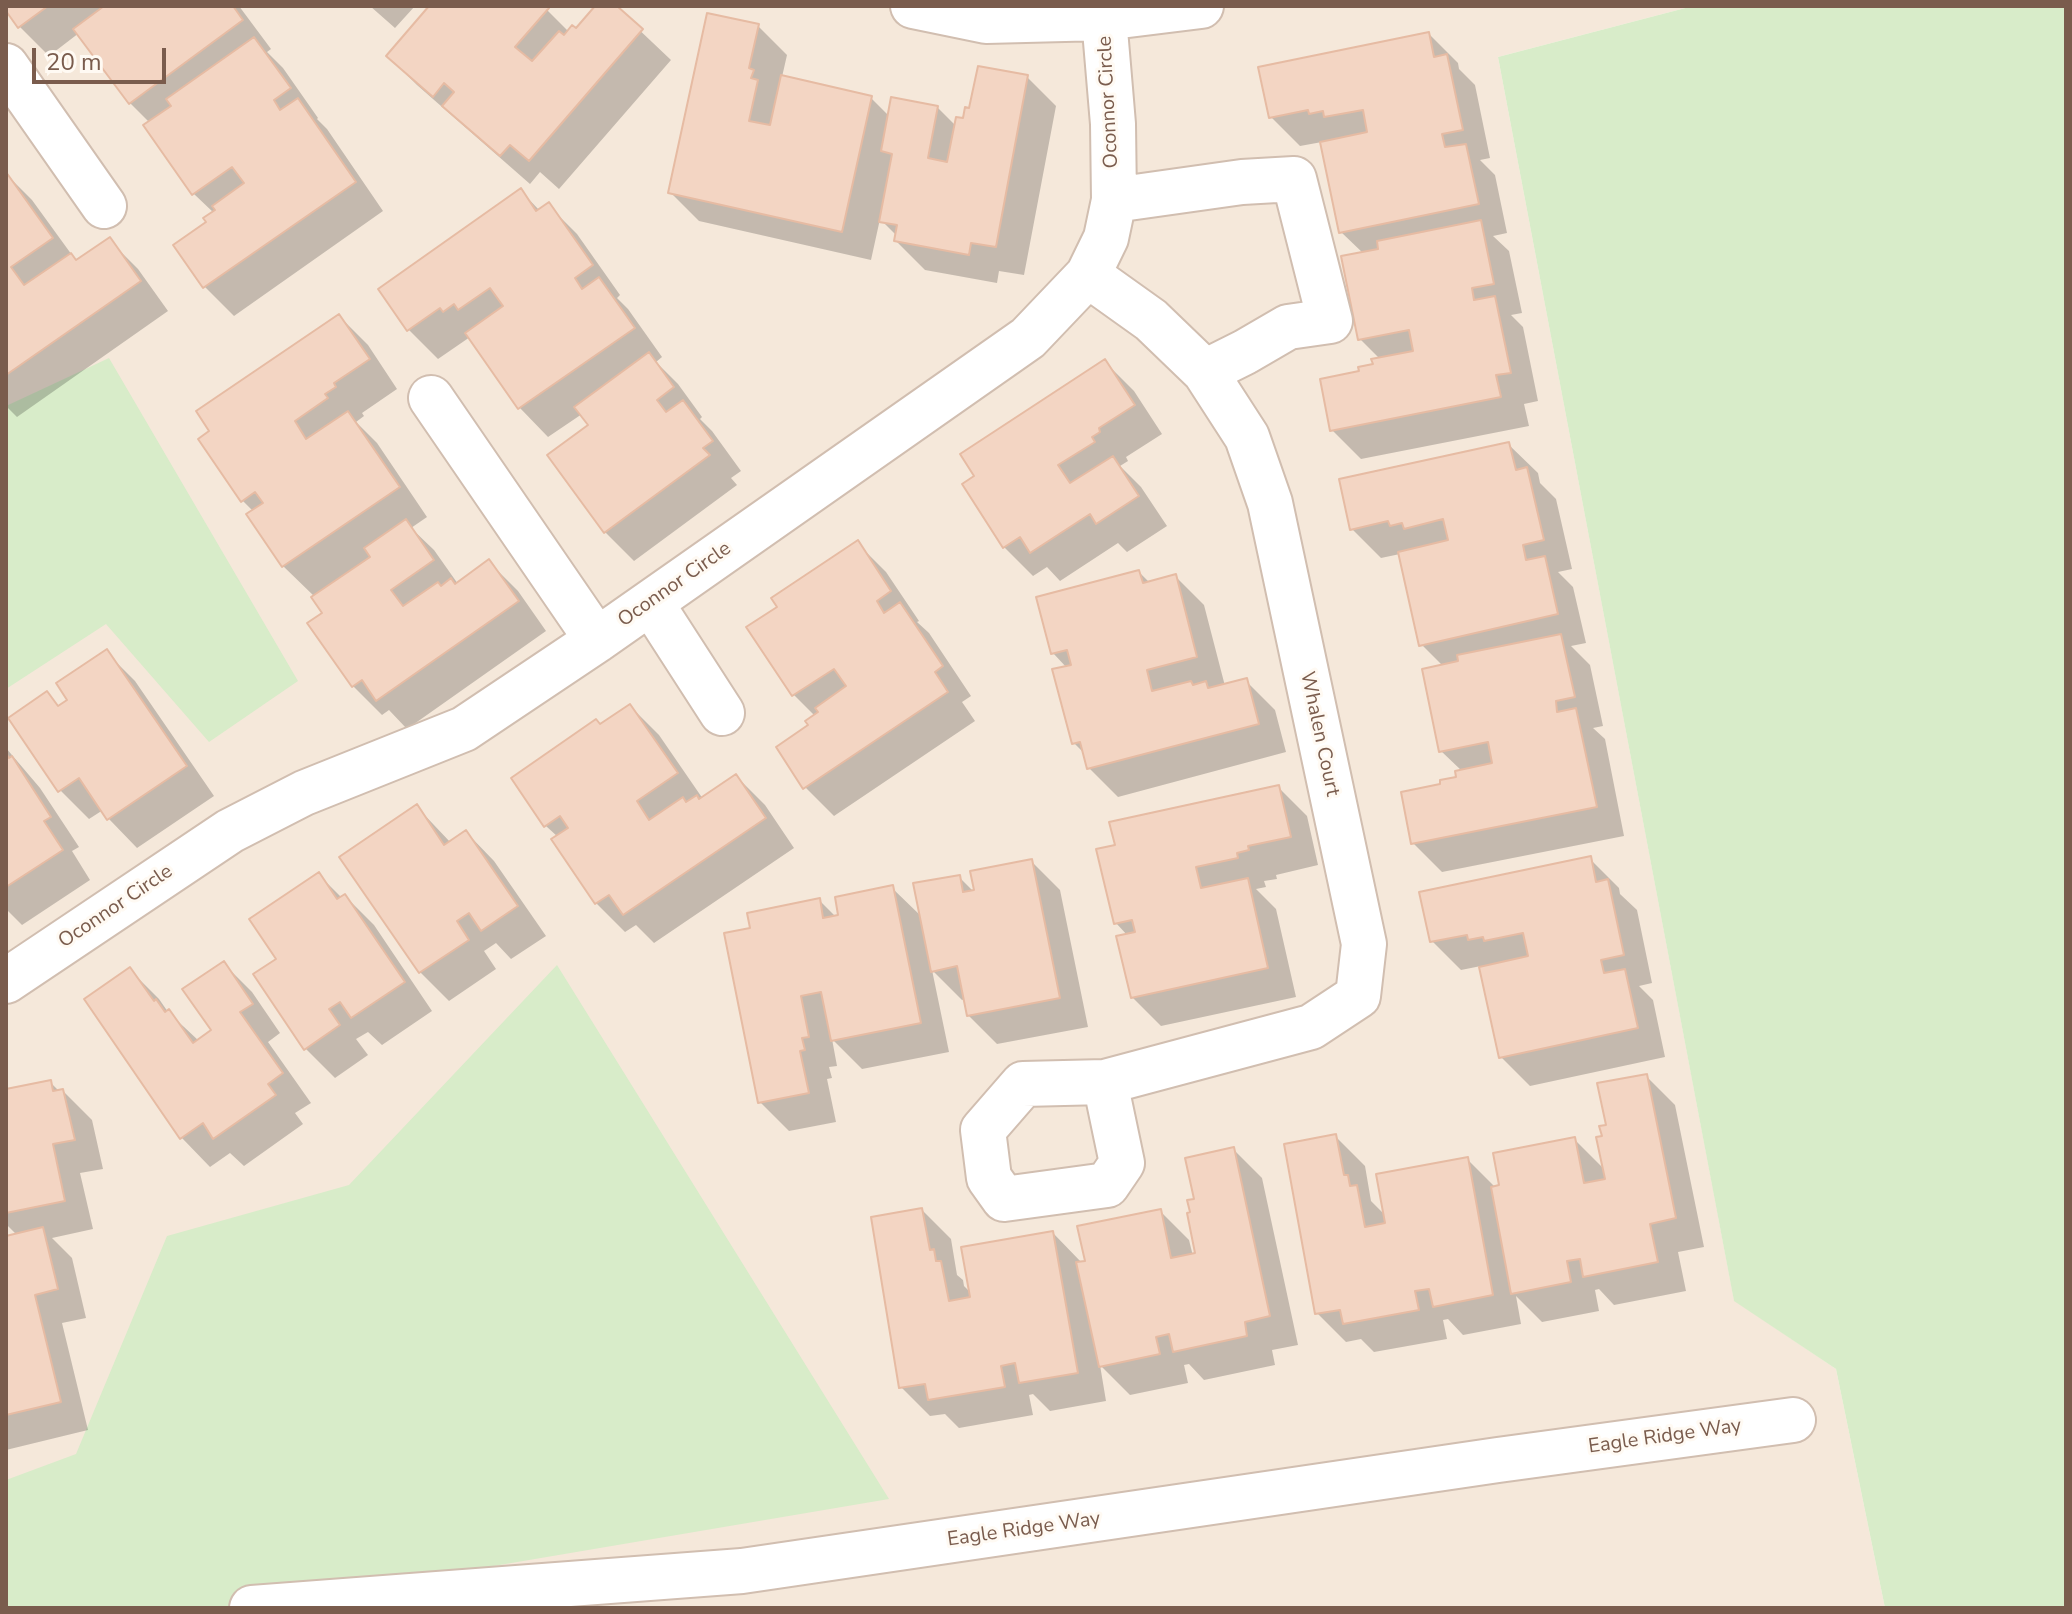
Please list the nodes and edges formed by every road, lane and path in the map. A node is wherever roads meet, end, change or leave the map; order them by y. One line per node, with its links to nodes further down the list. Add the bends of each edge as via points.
1 (913, 6): 3 (street, Oconnor Circle, via 986,21)
2 (1201, 6): 3 (street, Oconnor Circle)
3 (1104, 18): 5 (street, Oconnor Circle)
4 (6, 66): 6 (street)
5 (1114, 200): 7 (street, Oconnor Circle, via 1106,238); 8 (street, via 1294,179 1330,321 1288,327)
6 (104, 206)
7 (1088, 275): 8 (street, Whalen Court, via 1151,320); 10 (street, Oconnor Circle, via 1028,338)
8 (1205, 372): 14 (street, Whalen Court, via 1247,437 1270,503 1364,944 1358,996 1311,1027)
9 (431, 398): 11 (street)
10 (651, 603): 11 (street, Oconnor Circle); 12 (street)
11 (597, 640): 13 (street, Oconnor Circle, via 464,729 304,793 230,831)
12 (722, 713)
13 (6, 981)
14 (1105, 1082)
15 (1793, 1420): 16 (street, Eagle Ridge Way, via 742,1571)
16 (252, 1608)

